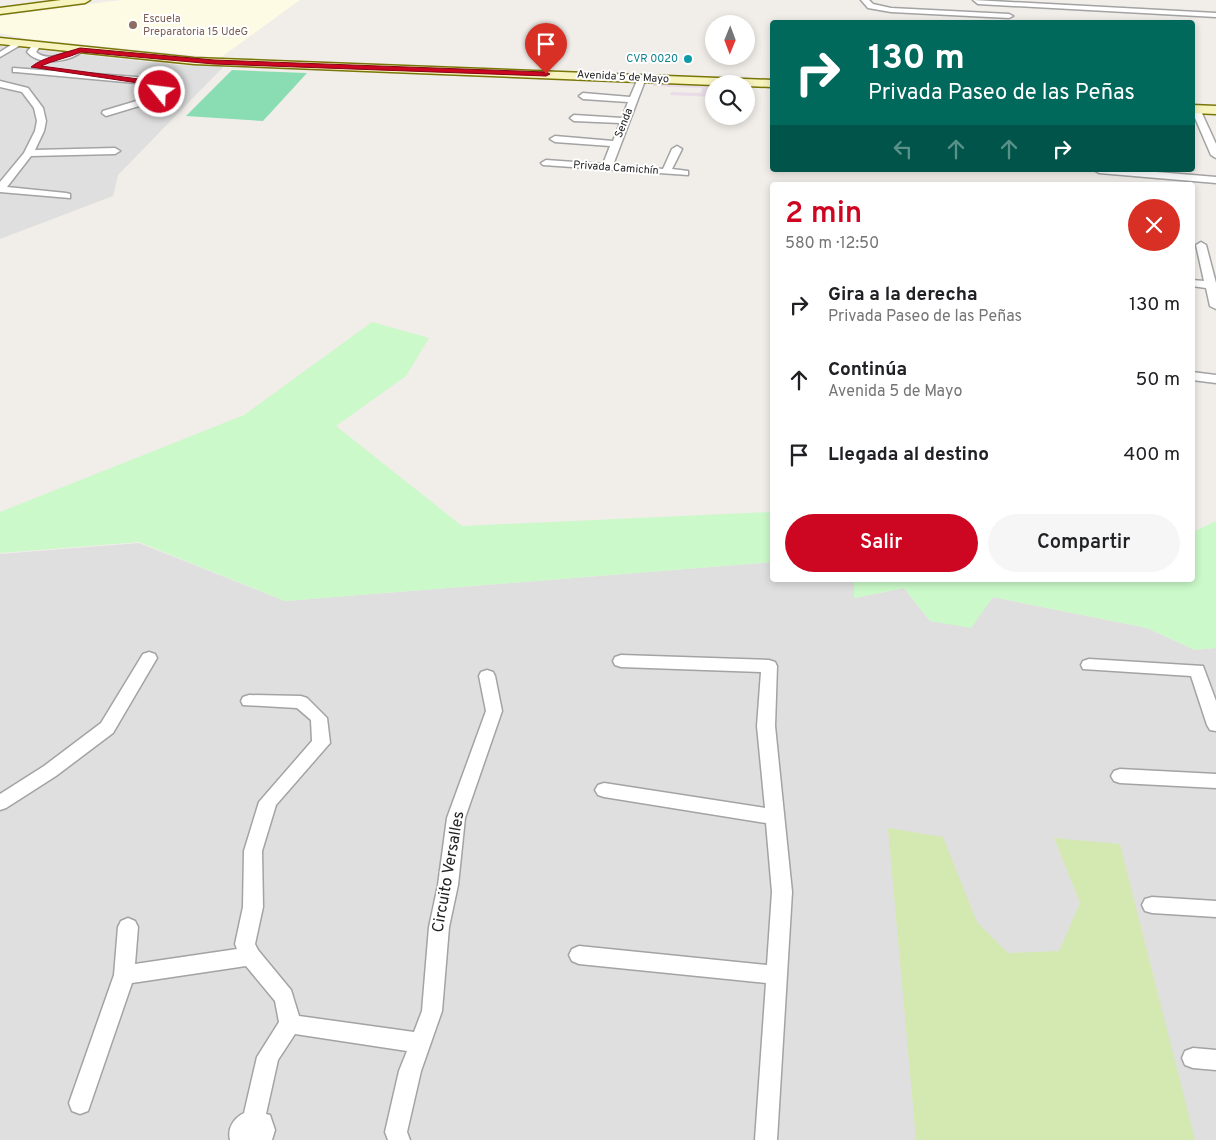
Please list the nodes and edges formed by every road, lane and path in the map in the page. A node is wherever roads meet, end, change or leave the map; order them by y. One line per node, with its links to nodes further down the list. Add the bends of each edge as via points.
1 (85, 0): 6 (main road)
2 (865, 0): 9 (street, via 871,6 891,10)
3 (977, 1): 4 (street)
4 (1004, 3): 5 (street); 9 (street)
5 (1076, 4): 7 (street)
6 (0, 11)
7 (1159, 12): 8 (street); 10 (street)
8 (1216, 15)
9 (1010, 19)
10 (1162, 20)
11 (0, 37): 18 (main road, Avenida 5 de Mayo)
12 (0, 41): 13 (main road, Avenida 5 de Mayo)
13 (20, 43): 15 (main road, Avenida 5 de Mayo); 16 (street)
14 (80, 50): 15 (main road, Avenida 5 de Mayo); 17 (street); 18 (main road, Avenida 5 de Mayo)
15 (36, 51): 17 (street); 19 (street, via 33,60)
16 (0, 55)
17 (52, 58): 19 (street)
18 (234, 62): 20 (main road, Avenida 5 de Mayo)
19 (13, 75): 23 (street); 29 (street, via 74,74 136,80 160,88 160,92 151,99)
20 (642, 78): 21 (main road, Avenida 5 de Mayo); 25 (street, Senda)
21 (770, 84)
22 (0, 90): 23 (street)
23 (28, 96): 36 (street, via 36,103 41,117)
24 (583, 96): 25 (street)
25 (633, 100): 31 (street, Senda)
26 (1195, 109): 27 (main road)
27 (1216, 110)
28 (1195, 111): 37 (street)
29 (106, 113)
30 (574, 118): 31 (street)
31 (625, 121): 33 (street, Senda)
32 (555, 139): 33 (street)
33 (616, 144): 39 (street, Senda)
34 (677, 149): 40 (street)
35 (115, 151): 36 (street)
36 (30, 153): 44 (street)
37 (1216, 155)
38 (546, 163): 39 (street, Privada Camichín)
39 (608, 167): 40 (street, Privada Camichín)
40 (666, 172): 42 (street, Privada Camichín)
41 (1127, 172): 43 (street)
42 (685, 173)
43 (1216, 180)
44 (0, 188): 45 (street)
45 (66, 196)
46 (1201, 245): 48 (street)
47 (1195, 284): 48 (street)
48 (1214, 286): 49 (street)
49 (1216, 306)
50 (1195, 376): 51 (street)
51 (1216, 379)
52 (149, 658): 61 (street, via 107,728)
53 (621, 661): 62 (street, via 769,666 766,726)
54 (1089, 665): 57 (street, via 1197,670)
55 (487, 676): 71 (street, Circuito Versalles, via 494,711 456,818 439,927 432,1010)
56 (249, 701): 67 (street, via 301,702 319,718 321,743 268,802 254,851 253,907 245,944)
57 (1216, 724)
58 (1120, 776): 59 (street)
59 (1216, 782)
60 (604, 790): 62 (street)
61 (0, 803)
62 (774, 817): 69 (street, via 782,892)
63 (1152, 905): 64 (street)
64 (1216, 909)
65 (128, 927): 68 (street)
66 (579, 955): 69 (street)
67 (250, 956): 68 (street); 70 (street, via 284,997)
68 (124, 975): 74 (street)
69 (775, 975): 77 (street)
70 (290, 1024): 71 (street); 75 (street, via 268,1057)
71 (420, 1042): 76 (street, Circuito Versalles, via 396,1132)
72 (1192, 1058): 73 (street)
73 (1216, 1060)
74 (80, 1103)
75 (256, 1135)
76 (399, 1140)
77 (766, 1140)

